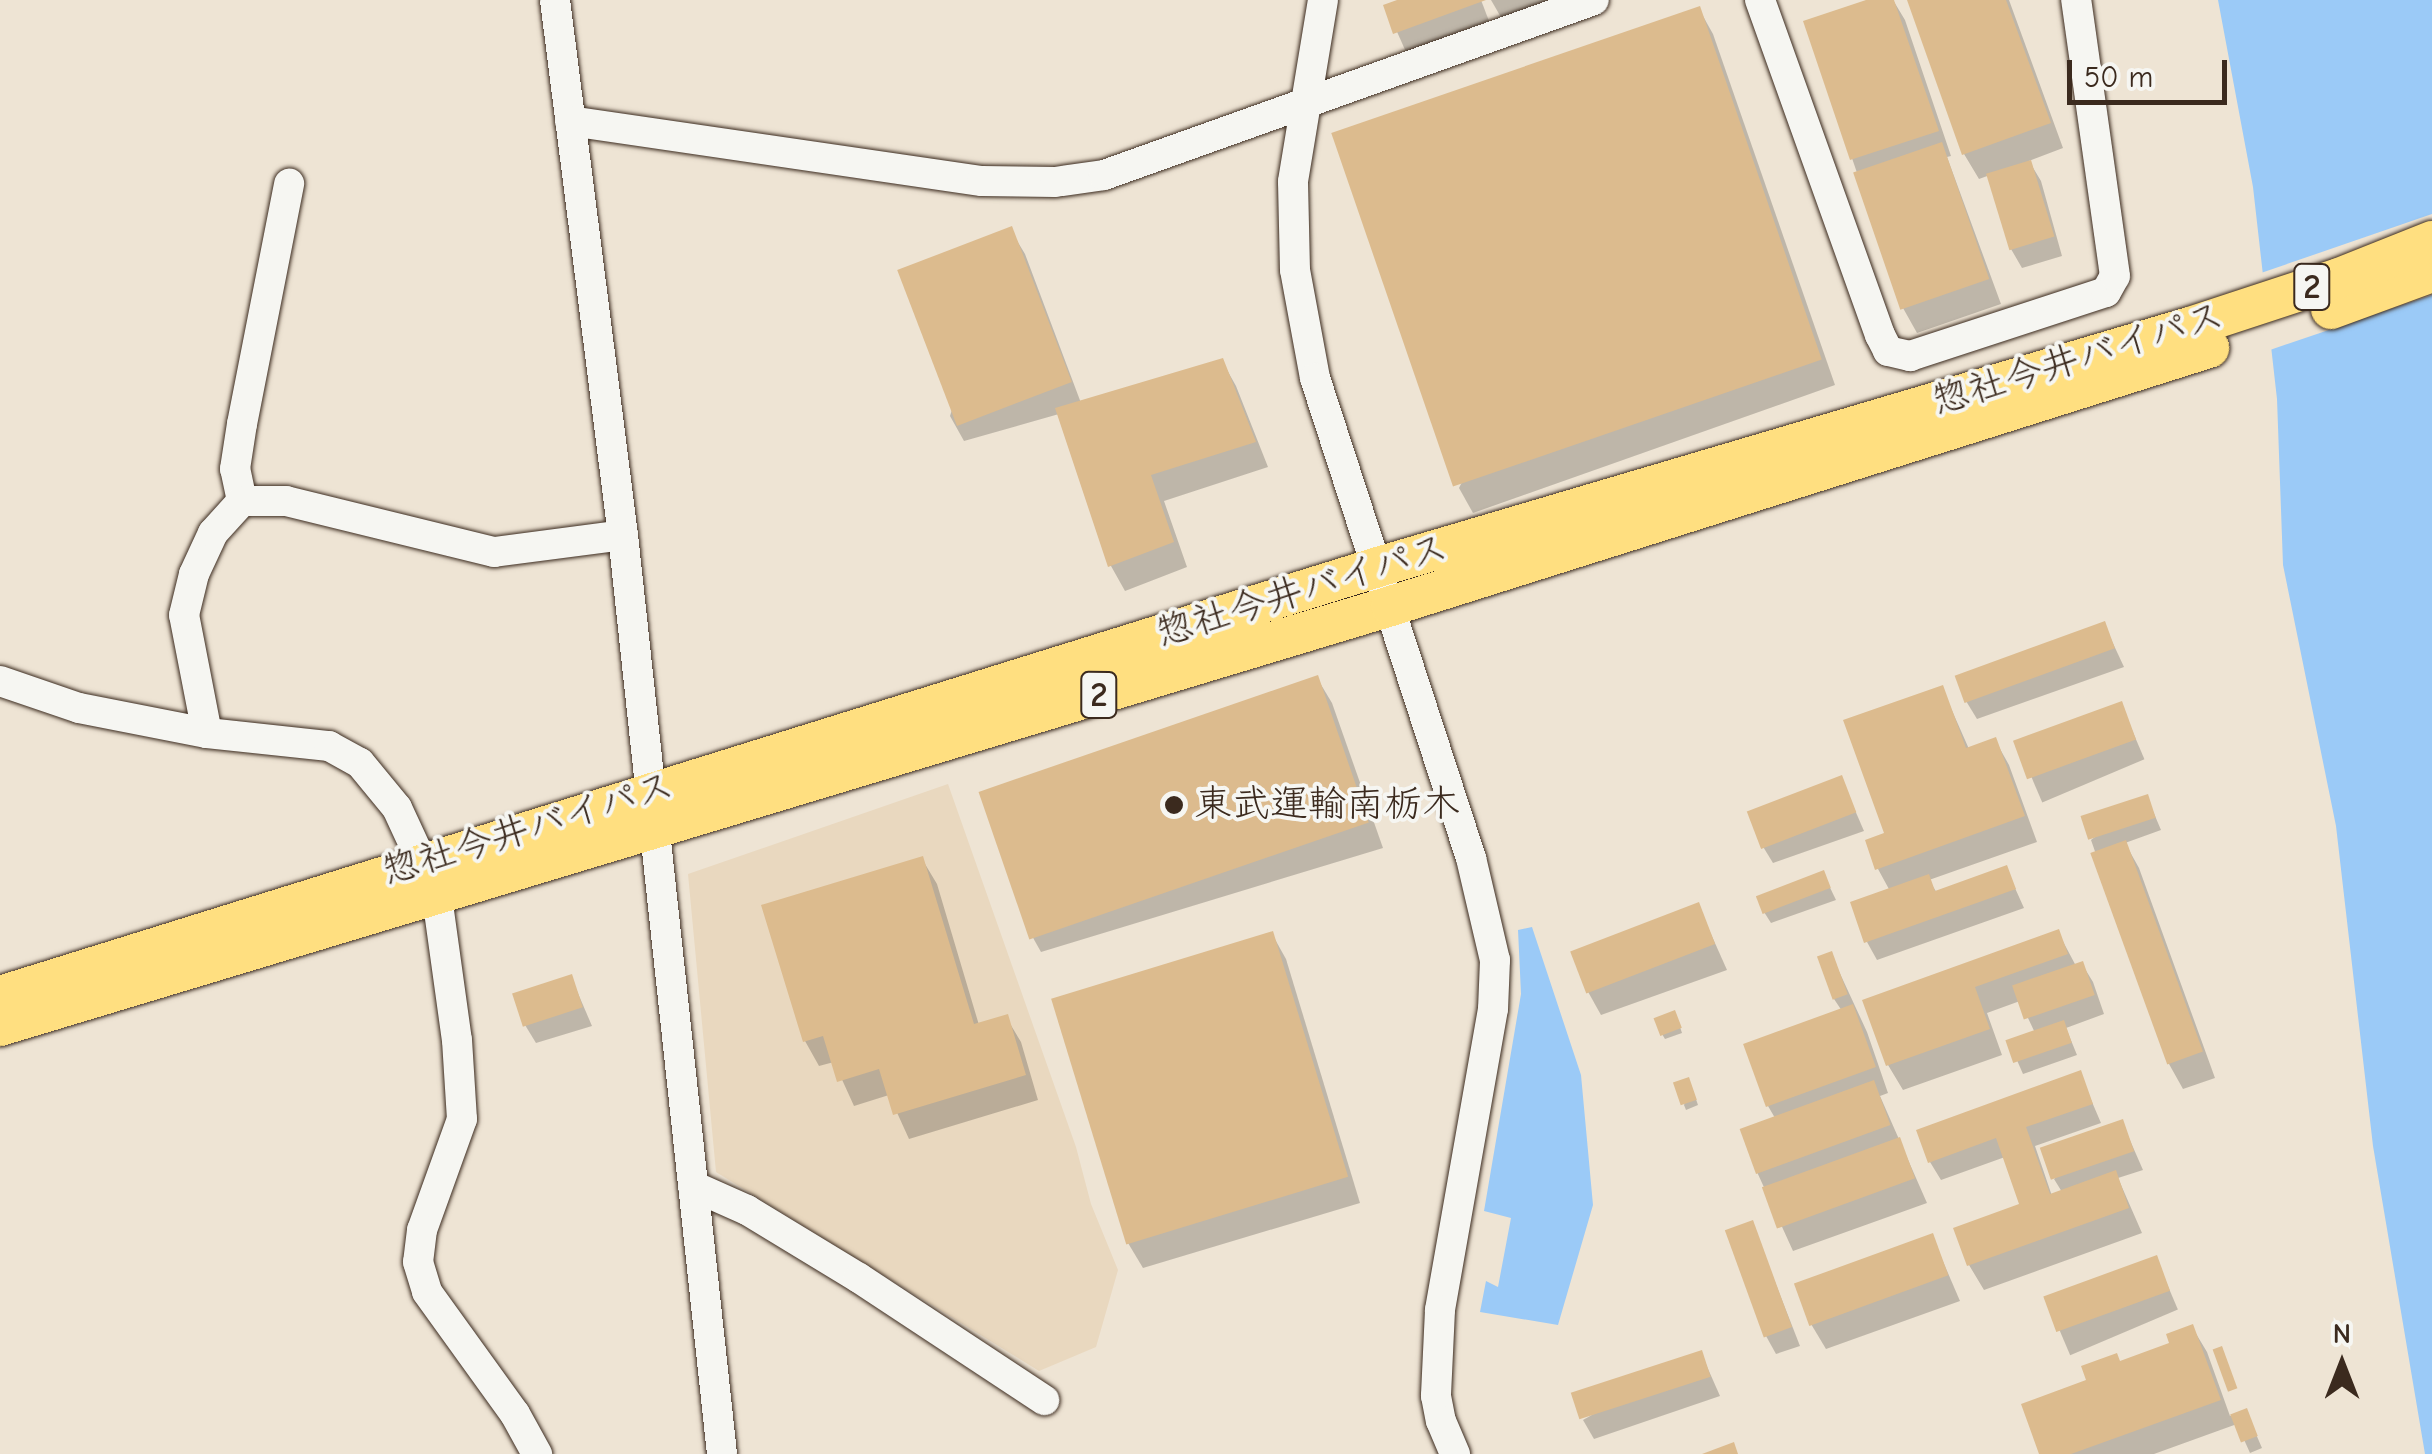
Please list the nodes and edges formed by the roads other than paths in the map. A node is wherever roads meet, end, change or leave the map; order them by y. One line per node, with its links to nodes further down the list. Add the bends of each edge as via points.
1 (554, 0): 7 (street)
2 (1323, 0): 6 (street)
3 (1594, 0): 6 (street)
4 (1760, 0): 5 (street, via 1880,334 1888,350 1910,356 2106,292 2115,276)
5 (2076, 0)
6 (1303, 101): 7 (street, via 1104,175 1055,182 982,181); 14 (street, via 1293,182 1295,270 1315,378)
7 (570, 120): 13 (street)
8 (288, 184): 12 (street, via 235,470)
9 (2432, 241): 11 (main road, 惣社今井バイパス / 2)
10 (2432, 272): 11 (main road, 惣社今井バイパス / 2)
11 (2192, 340): 14 (main road, 惣社今井バイパス / 2); 15 (main road, 惣社今井バイパス / 2)
12 (242, 501): 13 (street, via 286,501 494,552); 17 (street, via 214,533 184,615)
13 (623, 535): 18 (street)
14 (1378, 567): 15 (street); 18 (main road, 惣社今井バイパス / 2)
15 (1392, 606): 18 (main road, 惣社今井バイパス / 2); 27 (street, via 1471,858 1494,960 1493,1009 1440,1310 1436,1396)
16 (0, 681): 17 (street, via 79,708)
17 (207, 733): 19 (street, via 329,746 360,762 397,808)
18 (654, 810): 21 (main road, 惣社今井バイパス / 2); 22 (main road, 惣社今井バイパス / 2, via 436,892); 23 (street)
19 (415, 847)
20 (439, 911): 25 (street, via 462,1119 422,1230 418,1262 427,1292)
21 (0, 996)
22 (0, 1026)
23 (693, 1186): 24 (street, via 811,1249); 26 (street)
24 (1044, 1400)
25 (537, 1454)
26 (722, 1454)
27 (1455, 1454)

